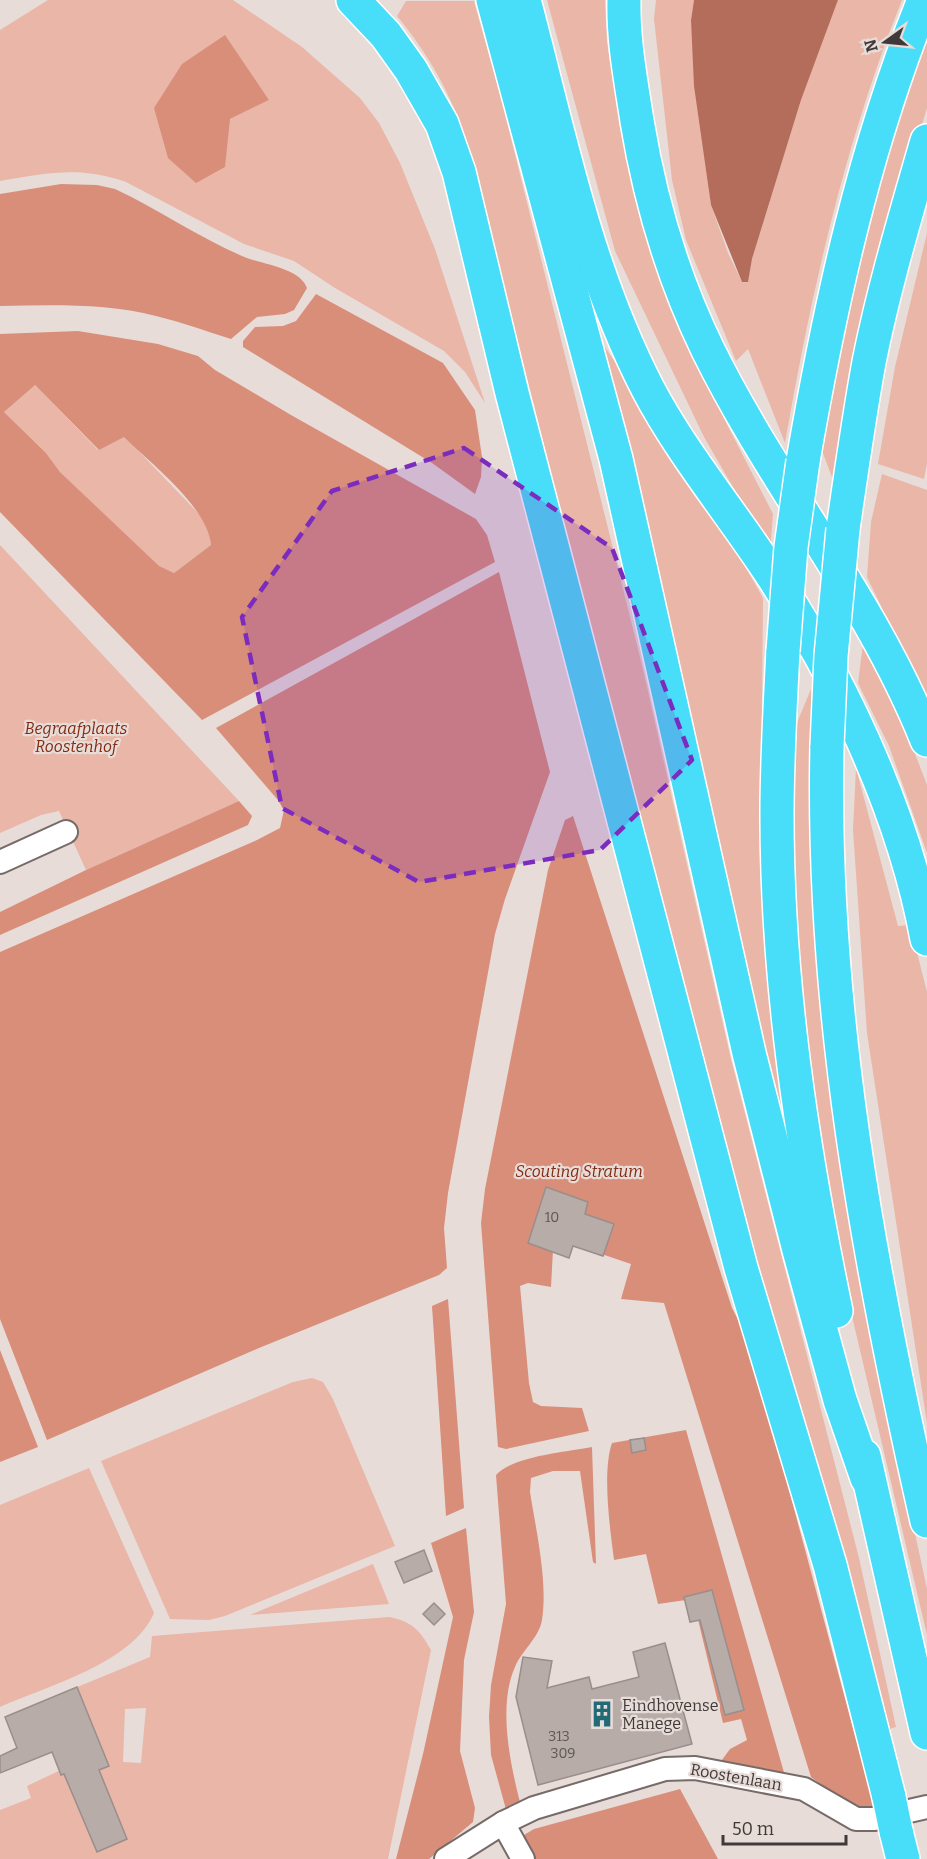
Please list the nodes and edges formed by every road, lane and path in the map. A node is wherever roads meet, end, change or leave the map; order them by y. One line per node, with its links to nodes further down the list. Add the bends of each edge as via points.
1 (353, 0): 17 (highway, bridge, via 386,35 411,70 442,124 459,172 512,393 738,1257 830,1565)
2 (493, 0): 6 (highway)
3 (524, 0): 6 (highway)
4 (624, 0): 8 (highway, via 627,51 646,172 665,242 694,318 755,435 861,604)
5 (924, 0): 12 (highway, bridge, via 884,111 822,349 791,547 783,651 777,817 791,1039 823,1245)
6 (519, 40): 11 (highway, via 598,273 622,332 681,443 808,635 859,734 894,818); 12 (highway, via 749,1053 840,1400)
7 (927, 141): 13 (highway, bridge, via 887,285 854,446 831,656 826,811 845,1085 888,1342)
8 (927, 740)
9 (66, 832): 10 (street)
10 (0, 862)
11 (927, 939)
12 (867, 1478): 14 (highway)
13 (927, 1521)
14 (927, 1733)
15 (927, 1807): 16 (street, Roostenlaan, via 856,1819 804,1789 695,1768 664,1769 534,1808)
16 (504, 1823): 18 (street, Roostenlaan); 19 (street)
17 (900, 1845)
18 (446, 1859)
19 (523, 1859)

